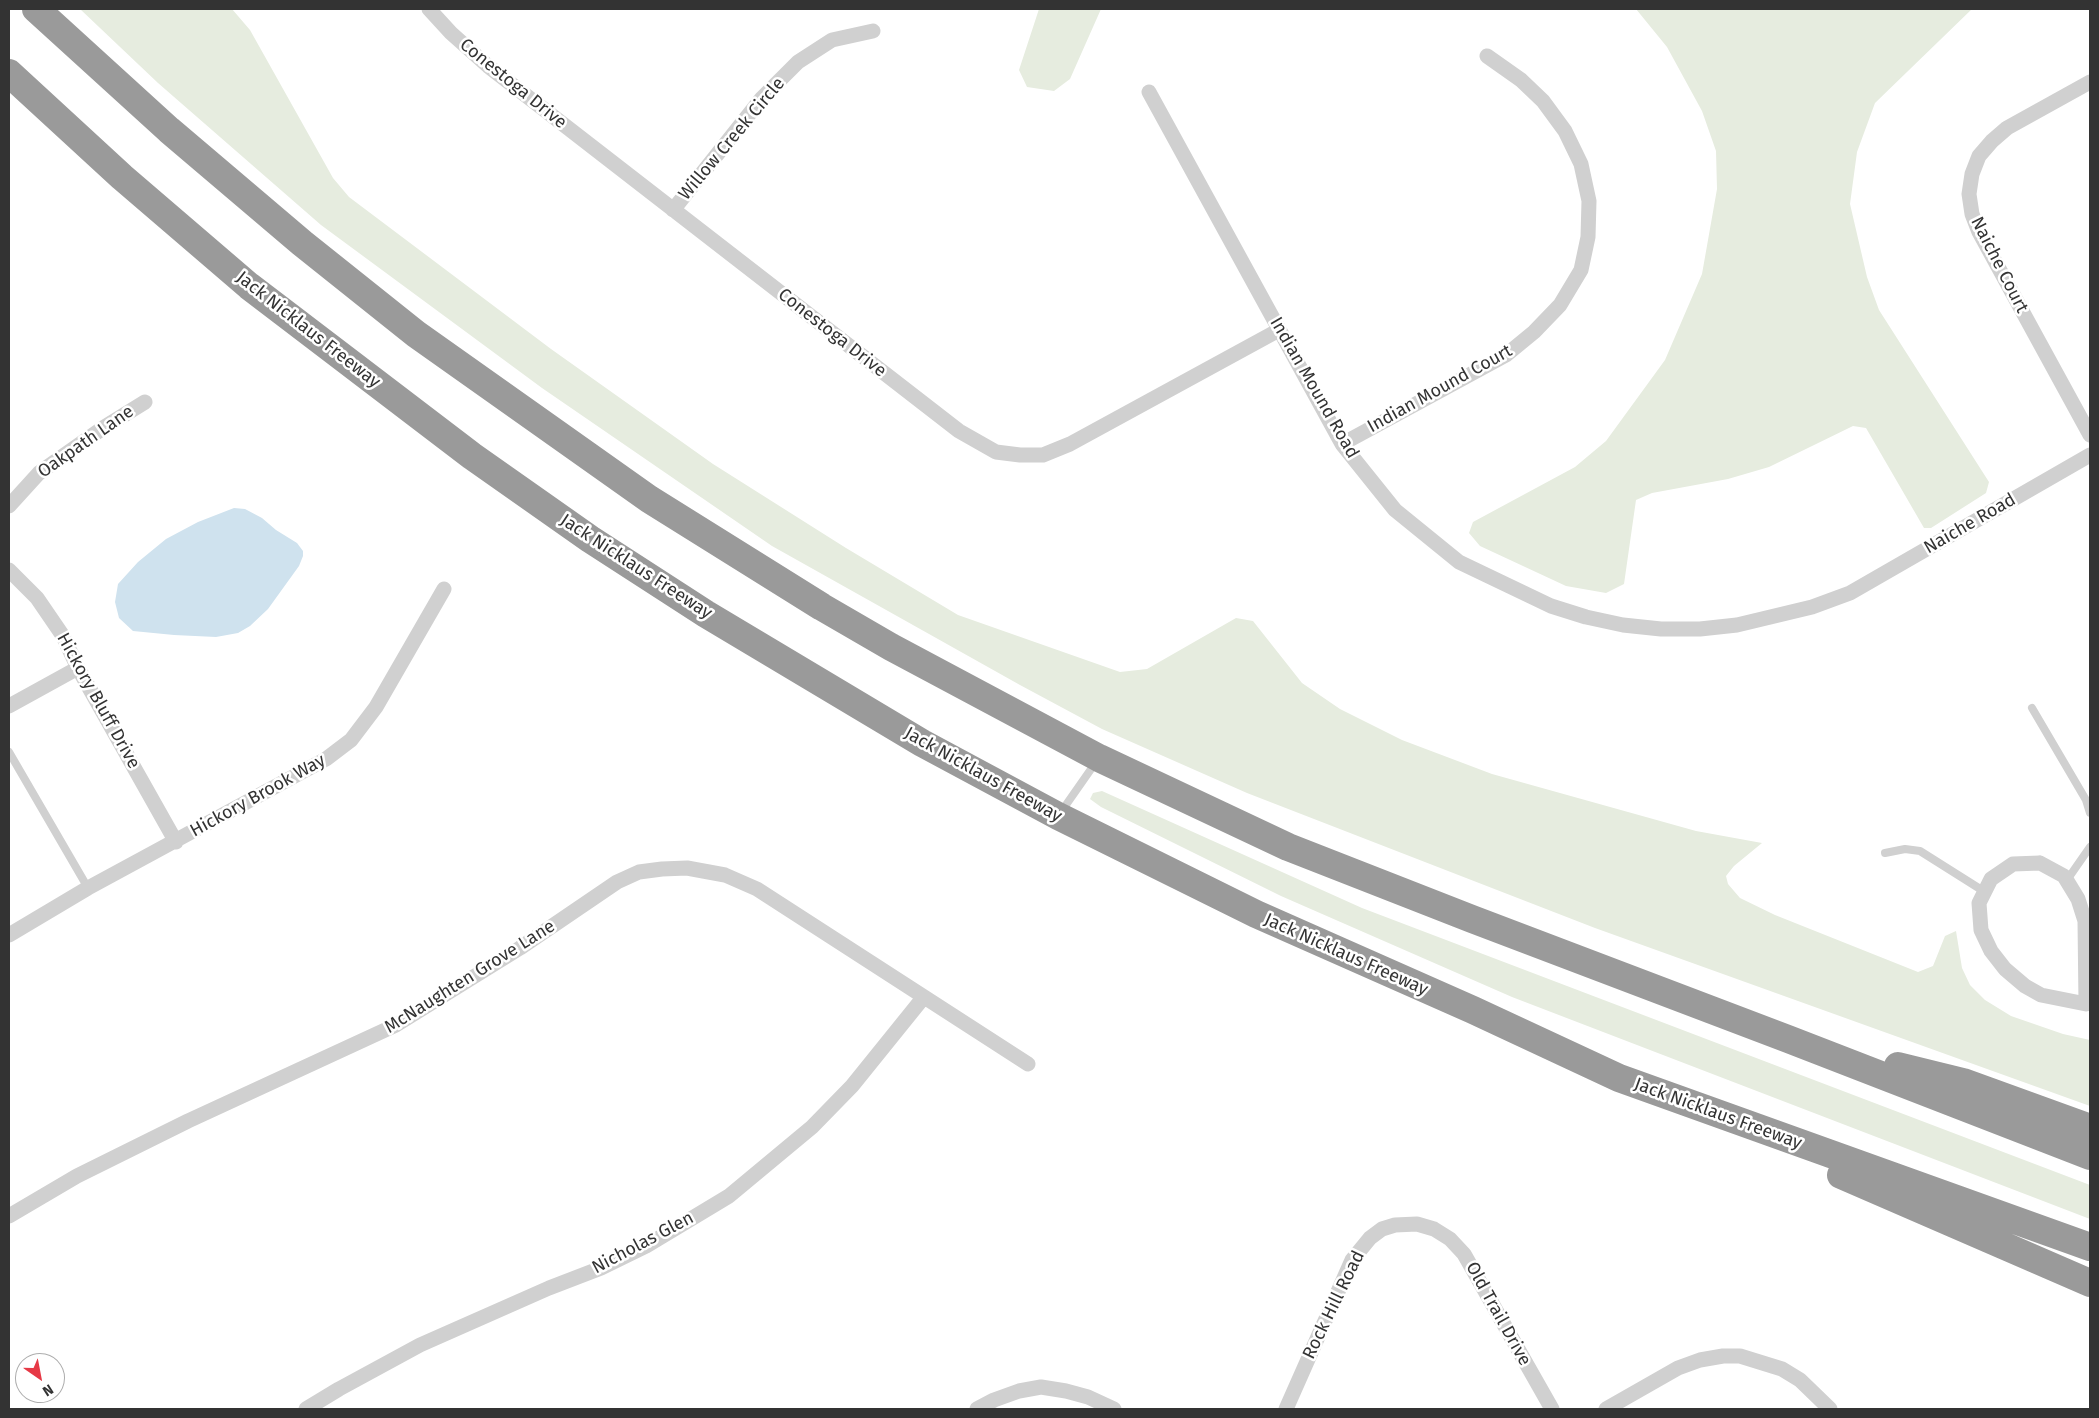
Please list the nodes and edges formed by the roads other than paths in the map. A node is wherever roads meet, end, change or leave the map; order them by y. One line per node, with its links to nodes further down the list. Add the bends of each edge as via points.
1 (36, 9): 22 (highway, via 168,130 302,243 416,334 532,417 649,499 822,607 960,686)
2 (429, 9): 8 (street, Conestoga Drive, via 488,66)
3 (873, 31): 8 (street, Willow Creek Circle, via 832,40 798,62 762,98)
4 (1487, 56): 12 (street, Indian Mound Court, via 1521,80 1543,101 1565,131 1581,164 1589,201 1588,237 1581,270 1560,305 1506,355)
5 (9, 73): 24 (highway, Jack Nicklaus Freeway, via 122,177 249,286 472,456 706,614 922,743)
6 (2090, 82): 11 (street, Naiche Court, via 2007,128 1992,141 1979,156 1969,194 1979,232)
7 (1149, 92): 9 (street, Indian Mound Road)
8 (673, 210): 9 (street, Conestoga Drive, via 959,432 996,452 1043,455 1070,444)
9 (1279, 330): 12 (street, Indian Mound Road)
10 (145, 402): 14 (street, Oakpath Lane, via 38,473)
11 (2090, 435)
12 (1342, 444): 17 (street, Indian Mound Road, via 1395,510 1460,562 1551,606 1586,617 1661,629 1737,625 1812,607)
13 (2090, 455): 17 (street, Naiche Road)
14 (9, 506)
15 (9, 570): 18 (street, Hickory Bluff Drive, via 38,598 64,636)
16 (444, 589): 25 (street, Hickory Brook Way, via 376,707 351,740 326,759)
17 (1850, 593)
18 (78, 668): 19 (street); 25 (street, Hickory Bluff Drive)
19 (9, 706)
20 (2032, 708): 23 (lane, via 2086,800)
21 (9, 752): 29 (lane)
22 (1099, 758): 24 (lane); 34 (highway, via 1288,846)
23 (2090, 813)
24 (1058, 816): 36 (highway, Jack Nicklaus Freeway, via 1256,914)
25 (176, 842): 29 (street, Hickory Brook Way)
26 (2090, 847): 28 (lane)
27 (1885, 853): 30 (lane, via 1905,849 1920,851)
28 (2066, 880): 30 (street, via 2040,863 2014,864 1991,879); 33 (street, via 2078,898 2085,921)
29 (88, 888): 31 (street, Hickory Brook Way)
30 (1984, 892): 33 (street, via 1979,903 1981,930 2005,969 2041,995)
31 (9, 935)
32 (923, 998): 35 (street, McNaughten Grove Lane); 39 (street, McNaughten Grove Lane, via 741,881 687,868 639,872 617,882 520,948 396,1025 188,1120 77,1176); 43 (street, Nicholas Glen, via 852,1086 812,1127 729,1196 646,1246 420,1345)
33 (2088, 1004)
34 (1788, 1039): 37 (highway, via 1963,1082); 38 (highway)
35 (1028, 1064)
36 (1619, 1078): 41 (highway, Jack Nicklaus Freeway); 42 (highway)
37 (2090, 1128)
38 (2090, 1156)
39 (9, 1216)
40 (1434, 1229): 46 (street, Rock Hill Road, via 1417,1224 1395,1225 1376,1234 1360,1249 1352,1260); 47 (street, Old Trail Drive, via 1450,1239 1464,1254)
41 (2090, 1247)
42 (2090, 1283)
43 (306, 1409)
44 (977, 1409): 45 (street, via 1018,1391 1041,1387 1088,1397)
45 (1114, 1409)
46 (1286, 1409)
47 (1552, 1409)
48 (1606, 1409): 49 (street, via 1678,1368 1700,1360 1740,1356 1782,1369 1800,1380)
49 (1830, 1409)

